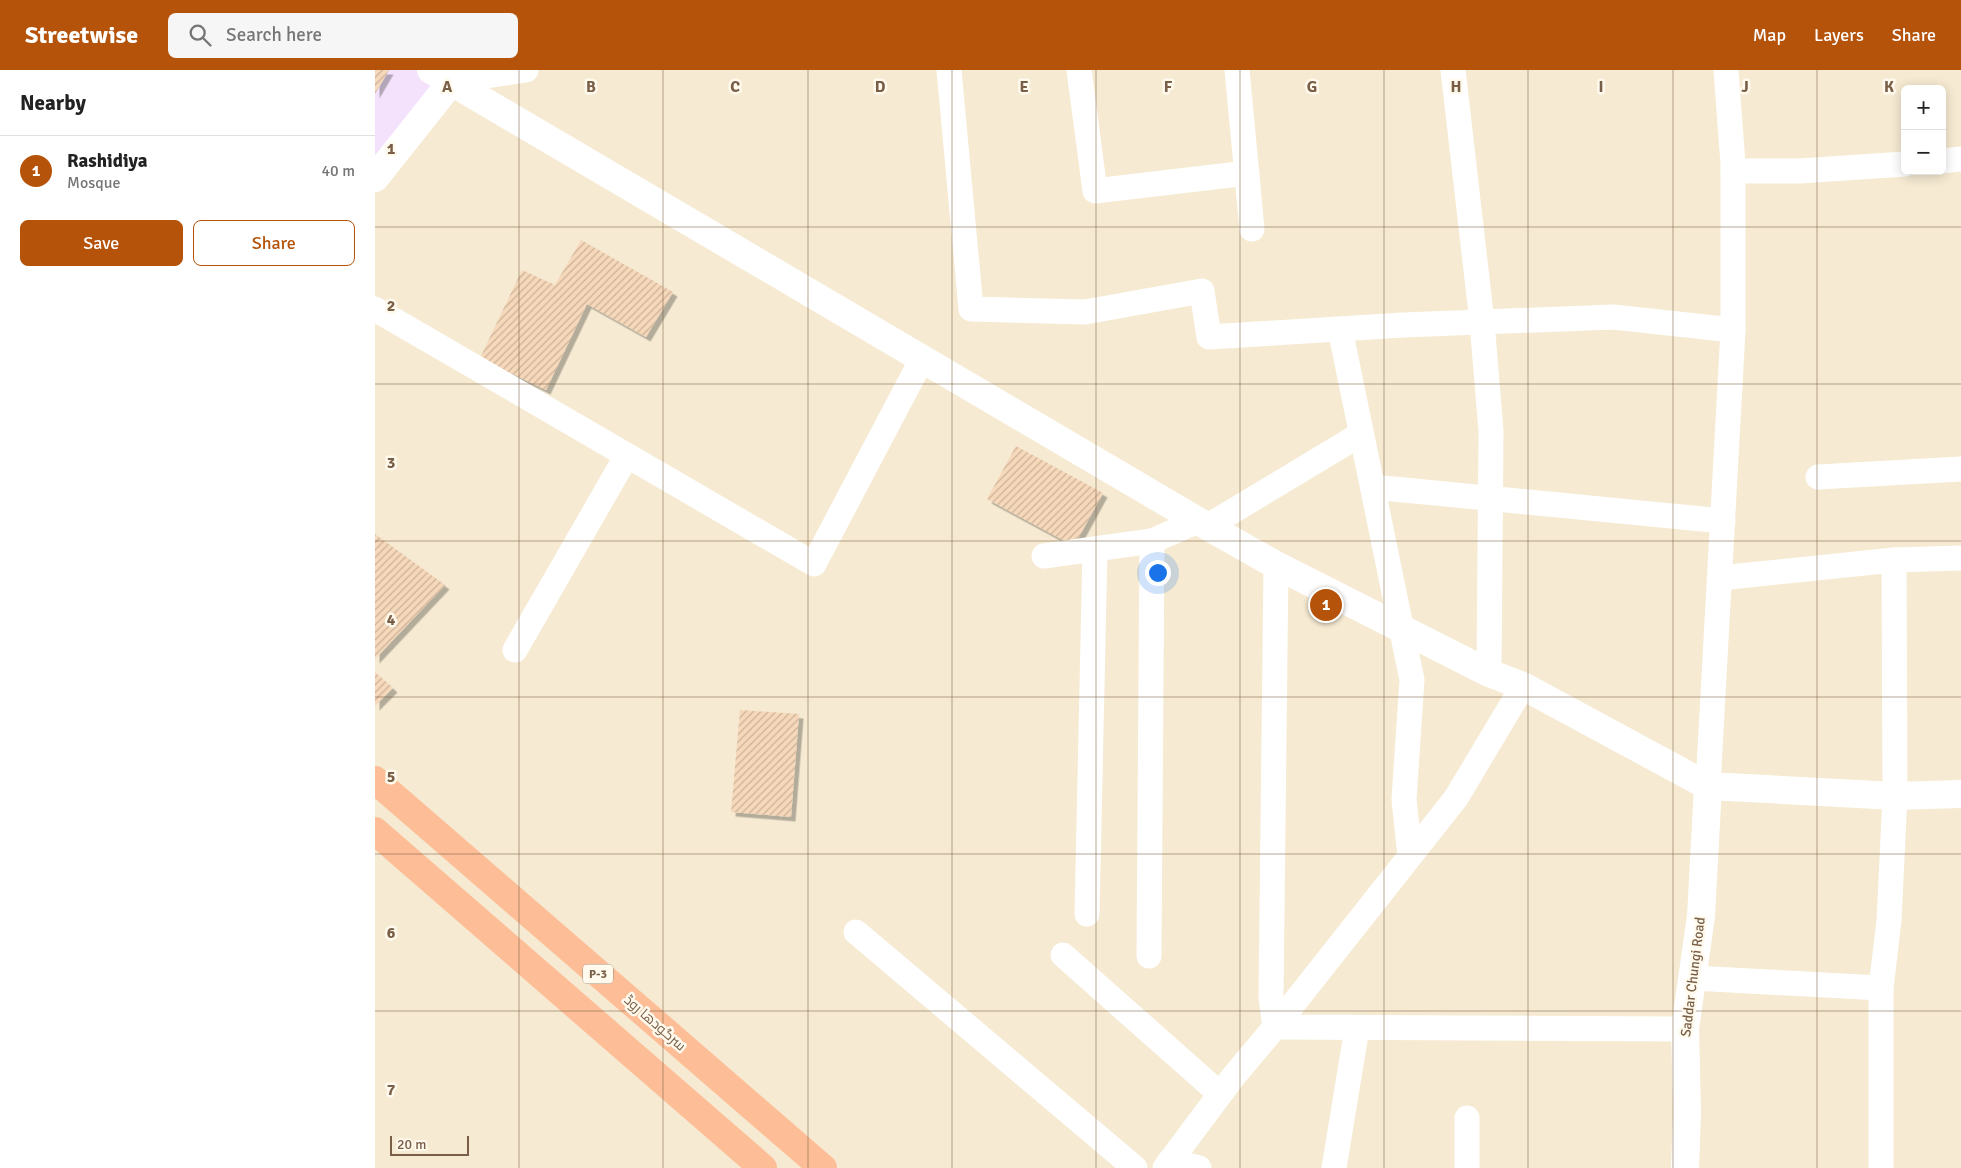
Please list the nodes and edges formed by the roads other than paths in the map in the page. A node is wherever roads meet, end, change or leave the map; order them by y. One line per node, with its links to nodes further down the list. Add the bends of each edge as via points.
1 (526, 70): 7 (street)
2 (949, 70): 17 (street, via 971,310 1085,312 1202,291 1209,337)
3 (1079, 70): 12 (street, via 1095,191)
4 (1237, 70): 12 (street)
5 (1453, 70): 16 (street)
6 (1726, 70): 11 (street)
7 (446, 74): 13 (street); 19 (street)
8 (1961, 160): 9 (street)
9 (1946, 161)
10 (1901, 164): 11 (street, via 1800,171)
11 (1733, 170): 18 (street)
12 (1247, 174): 14 (street)
13 (375, 178)
14 (1252, 229)
15 (375, 309): 21 (street)
16 (1482, 322): 17 (street); 18 (street, via 1613,317); 25 (street, via 1491,431)
17 (1340, 329): 20 (street)
18 (1733, 330): 26 (street)
19 (922, 359): 21 (street, via 814,564); 27 (street)
20 (1361, 434): 24 (street); 27 (street)
21 (626, 457): 36 (street)
22 (1961, 469): 23 (street)
23 (1819, 477)
24 (1373, 487): 25 (street); 35 (street)
25 (1490, 498): 26 (street); 37 (street)
26 (1723, 521): 34 (street)
27 (1203, 524): 28 (street); 33 (street)
28 (1152, 541): 29 (street); 50 (street)
29 (1095, 549): 30 (street); 47 (street)
30 (1044, 556)
31 (1961, 558): 32 (street)
32 (1894, 560): 34 (street); 42 (street)
33 (1276, 565): 35 (street); 53 (street, via 1271,998)
34 (1720, 578): 40 (street)
35 (1402, 629): 37 (street); 44 (street, via 1413,680 1404,799)
36 (515, 650)
37 (1489, 673): 38 (street)
38 (1523, 686): 40 (street); 44 (street, via 1456,798)
39 (375, 780): 45 (highway, سرگودھا روڈ / P-3)
40 (1708, 786): 42 (street); 51 (street, Saddar Chungi Road, via 1701,916)
41 (1961, 794): 42 (street)
42 (1895, 796): 52 (street, via 1889,921)
43 (375, 830): 46 (highway, P-3)
44 (1410, 856): 53 (street)
45 (483, 874): 46 (highway); 60 (highway, سرگودھا روڈ / P-3)
46 (460, 903): 59 (highway, P-3)
47 (1087, 914)
48 (856, 932): 61 (street)
49 (1063, 955): 56 (street)
50 (1149, 956)
51 (1693, 978): 52 (street); 55 (street, Saddar Chungi Road)
52 (1881, 988): 66 (street)
53 (1275, 1027): 54 (street); 56 (street)
54 (1357, 1028): 55 (street); 63 (street)
55 (1685, 1029): 65 (street, Saddar Chungi Road)
56 (1220, 1094): 58 (street)
57 (1467, 1118): 64 (street)
58 (1167, 1165): 62 (street)
59 (763, 1168)
60 (823, 1168)
61 (1135, 1168)
62 (1199, 1168)
63 (1334, 1168)
64 (1467, 1168)
65 (1685, 1168)
66 (1881, 1168)

